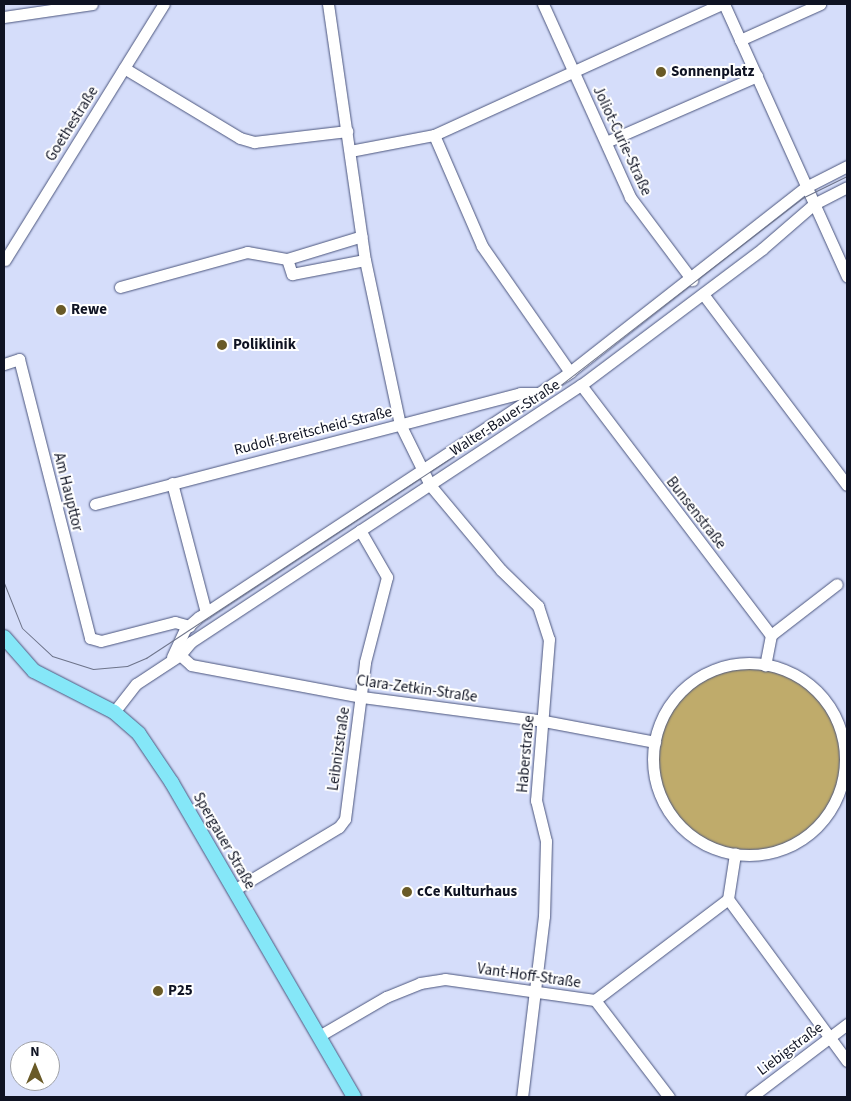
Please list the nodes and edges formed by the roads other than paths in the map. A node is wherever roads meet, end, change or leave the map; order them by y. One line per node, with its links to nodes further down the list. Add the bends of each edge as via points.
1 (92, 4): 7 (street)
2 (164, 4): 9 (street, Goethestraße)
3 (328, 4): 12 (street, Haberstraße)
4 (543, 4): 10 (street, Joliot-Curie-Straße)
5 (723, 4): 8 (street); 10 (street)
6 (820, 4): 8 (street)
7 (4, 17)
8 (740, 40): 11 (street)
9 (124, 68): 12 (street, via 240,138 254,142); 23 (street, Goethestraße)
10 (574, 71): 13 (street); 14 (street, Joliot-Curie-Straße)
11 (757, 76): 14 (street); 17 (street)
12 (347, 131): 15 (street, Haberstraße)
13 (434, 136): 15 (street); 29 (street, via 482,246)
14 (606, 142): 25 (street, Joliot-Curie-Straße, via 638,209)
15 (350, 151): 20 (street, Haberstraße)
16 (847, 166): 17 (street, Walter-Bauer-Straße)
17 (806, 187): 19 (street); 25 (street, Walter-Bauer-Straße)
18 (847, 187): 19 (street, Walter-Bauer-Straße)
19 (814, 204): 24 (street); 27 (street, Walter-Bauer-Straße)
20 (362, 236): 21 (street); 22 (street, Haberstraße)
21 (287, 258): 22 (street, via 292,274); 26 (street, via 247,252)
22 (365, 260): 32 (street, Haberstraße)
23 (4, 261)
24 (847, 277)
25 (692, 280): 29 (street, Walter-Bauer-Straße)
26 (120, 287)
27 (703, 294): 30 (street, Walter-Bauer-Straße); 36 (street)
28 (4, 364): 41 (street, Am Haupttor, via 19,359 90,638 101,640 175,622)
29 (570, 372): 31 (street, Walter-Bauer-Straße)
30 (581, 385): 35 (street, Walter-Bauer-Straße); 42 (street, Bunsenstraße)
31 (540, 393): 32 (street, Rudolf-Breitscheid-Straße, via 520,393); 33 (street, Walter-Bauer-Straße)
32 (400, 424): 33 (street, Haberstraße); 34 (street, Rudolf-Breitscheid-Straße)
33 (421, 470): 35 (street, Haberstraße); 40 (street, Walter-Bauer-Straße)
34 (172, 483): 37 (street, Rudolf-Breitscheid-Straße); 40 (street)
35 (430, 485): 38 (street, Walter-Bauer-Straße); 49 (street, Haberstraße, via 501,570 538,606 546,622 549,639)
36 (847, 485)
37 (95, 504)
38 (360, 530): 44 (street, Walter-Bauer-Straße, via 191,642); 47 (street, Leibnizstraße, via 387,577 372,624)
39 (837, 584): 42 (street)
40 (206, 613): 41 (street, Walter-Bauer-Straße)
41 (189, 626): 45 (street, Walter-Bauer-Straße)
42 (770, 635): 46 (street)
43 (4, 637): 48 (main road, Spergauer Straße, via 34,671)
44 (180, 655): 45 (street, Walter-Bauer-Straße); 47 (street, Clara-Zetkin-Straße, via 191,665)
45 (170, 661): 48 (street, Walter-Bauer-Straße, via 136,684)
46 (765, 665): 50 (street, via 738,664 700,677 671,704); 51 (street, via 807,682 826,701 843,736)
47 (362, 697): 49 (street, Clara-Zetkin-Straße); 54 (street, Leibnizstraße, via 342,824)
48 (114, 712): 54 (main road, Spergauer Straße, via 159,761)
49 (544, 720): 50 (street, Clara-Zetkin-Straße); 56 (street, Haberstraße, via 536,800 546,841)
50 (655, 742): 53 (street, via 654,770 667,810 701,842)
51 (846, 769): 52 (street)
52 (845, 786): 53 (street, via 836,803 808,836 772,853)
53 (735, 854): 55 (street)
54 (234, 890): 59 (main road, Spergauer Straße)
55 (728, 899): 57 (street, Vant-Hoff-Straße); 60 (street)
56 (536, 993): 57 (street, Vant-Hoff-Straße); 59 (street, Vant-Hoff-Straße, via 445,979 420,983); 63 (street, Haberstraße)
57 (595, 1000): 64 (street)
58 (847, 1024): 60 (street, Liebigstraße)
59 (319, 1036): 62 (main road, Spergauer Straße)
60 (830, 1037): 61 (street); 65 (street, Liebigstraße)
61 (847, 1061)
62 (354, 1097)
63 (522, 1097)
64 (669, 1097)
65 (751, 1097)

